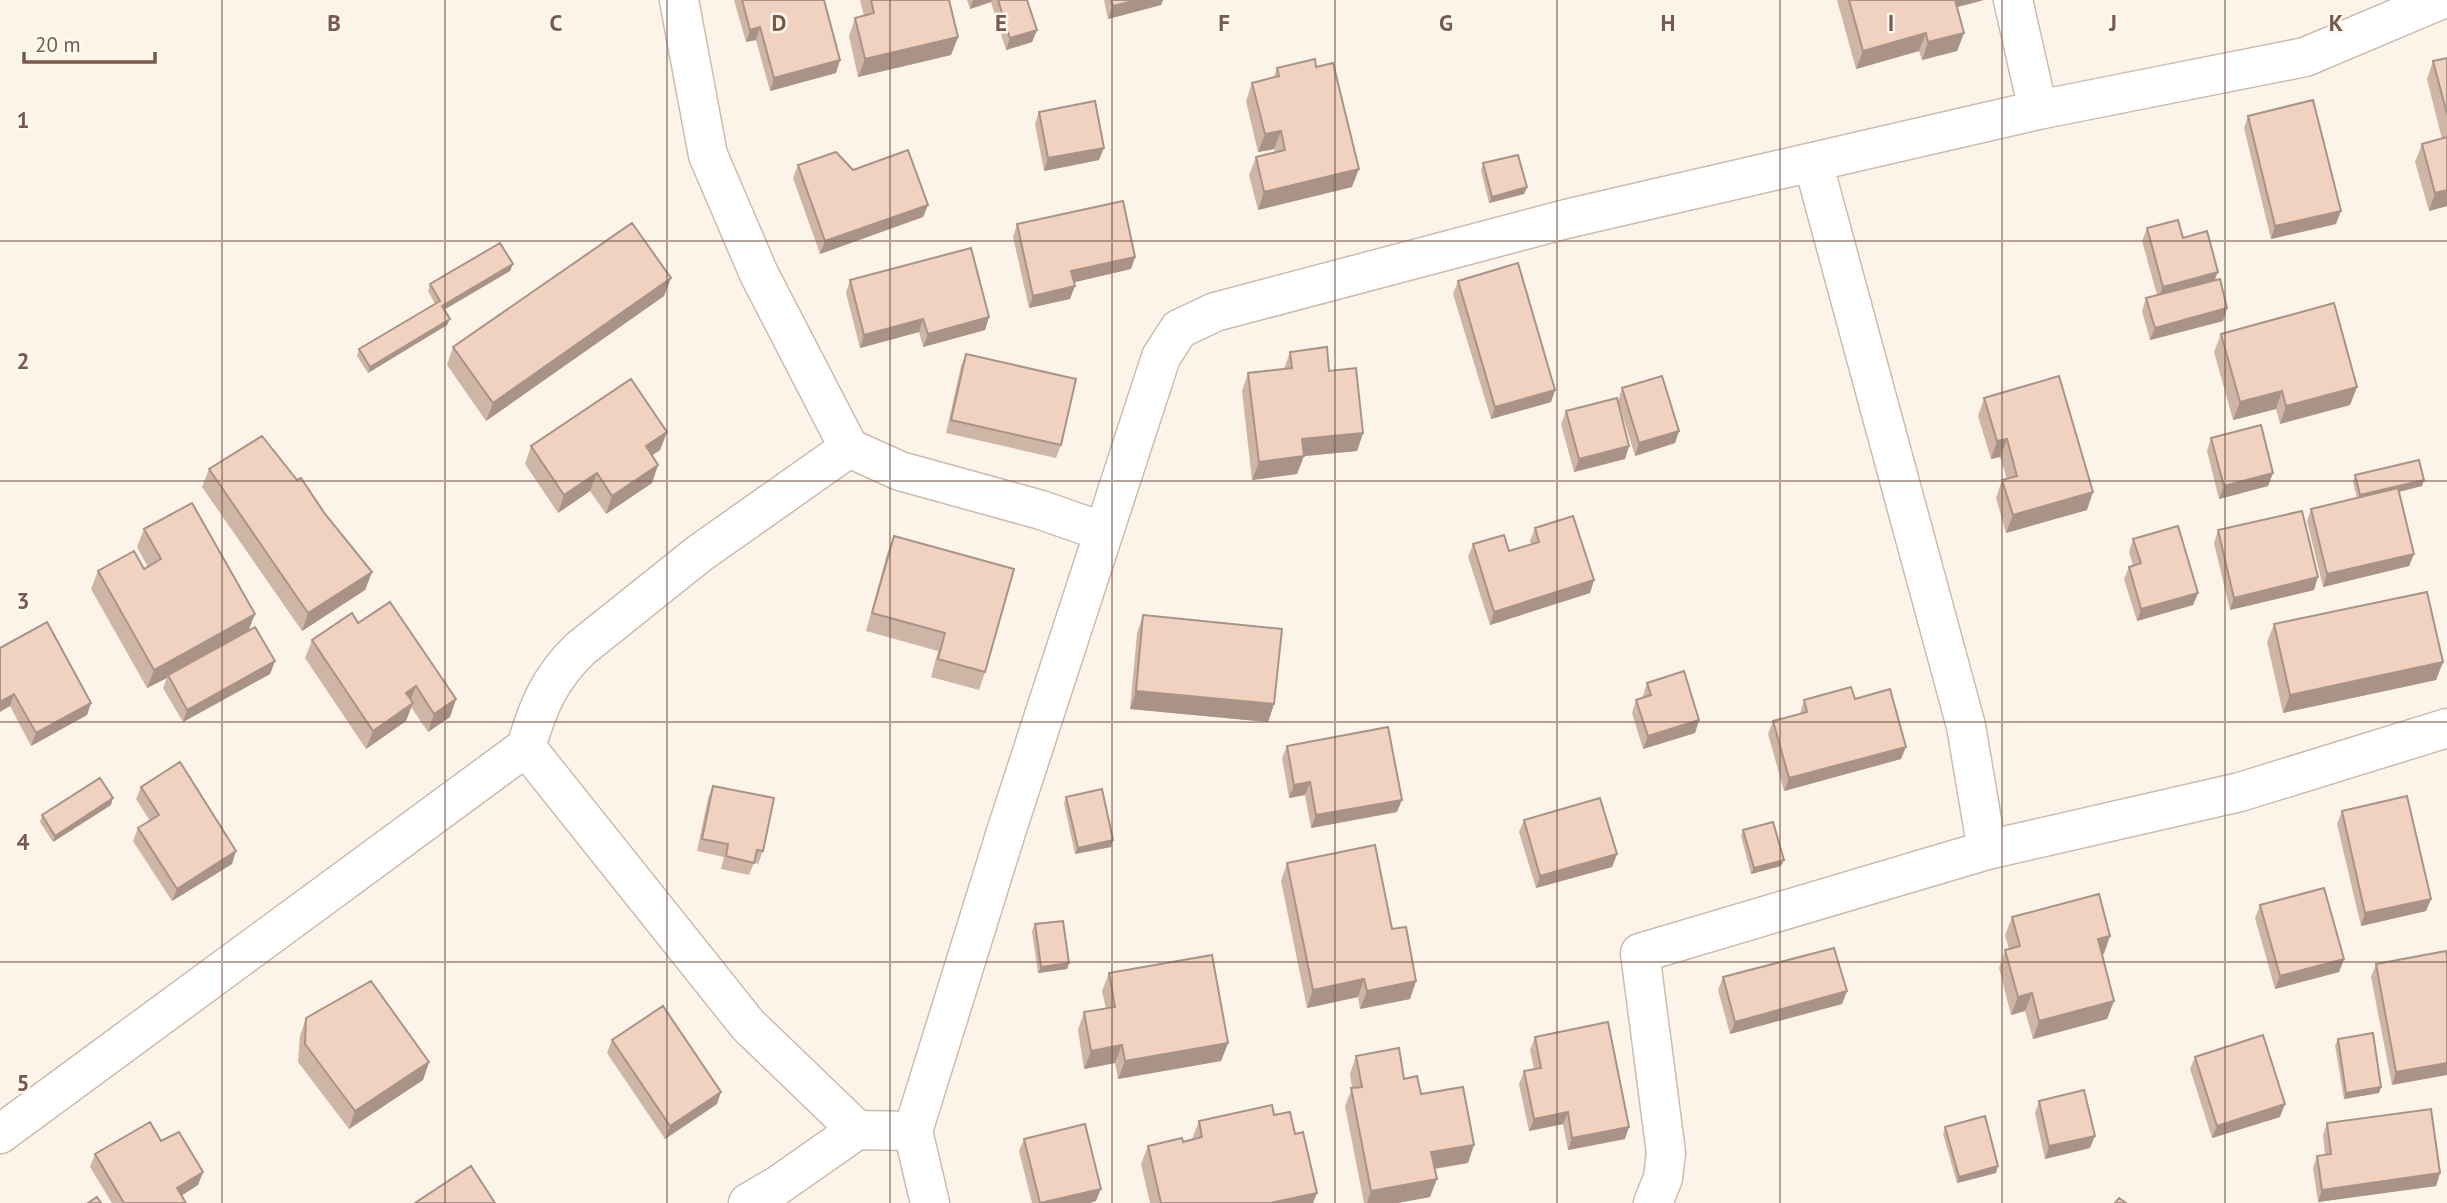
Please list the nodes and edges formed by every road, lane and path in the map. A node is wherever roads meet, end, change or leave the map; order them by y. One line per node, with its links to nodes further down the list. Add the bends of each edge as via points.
1 (679, 0): 6 (street, via 708,155 759,274)
2 (2013, 0): 4 (street)
3 (2440, 0): 4 (street, via 2305,57)
4 (2038, 110): 5 (street)
5 (1813, 162): 7 (street, via 1527,229 1214,312 1179,330 1161,357); 10 (street, via 1966,726)
6 (849, 448): 7 (street, via 900,471); 9 (street, via 700,553 580,649 549,688)
7 (1104, 532): 12 (street)
8 (2447, 728): 10 (street, via 2240,792)
9 (526, 747): 11 (street, via 748,1025); 13 (street)
10 (1987, 850): 16 (street, via 1640,953 1666,1153)
11 (858, 1130): 12 (street); 14 (street)
12 (913, 1131): 15 (street)
13 (0, 1134)
14 (748, 1203)
15 (930, 1203)
16 (1653, 1203)

